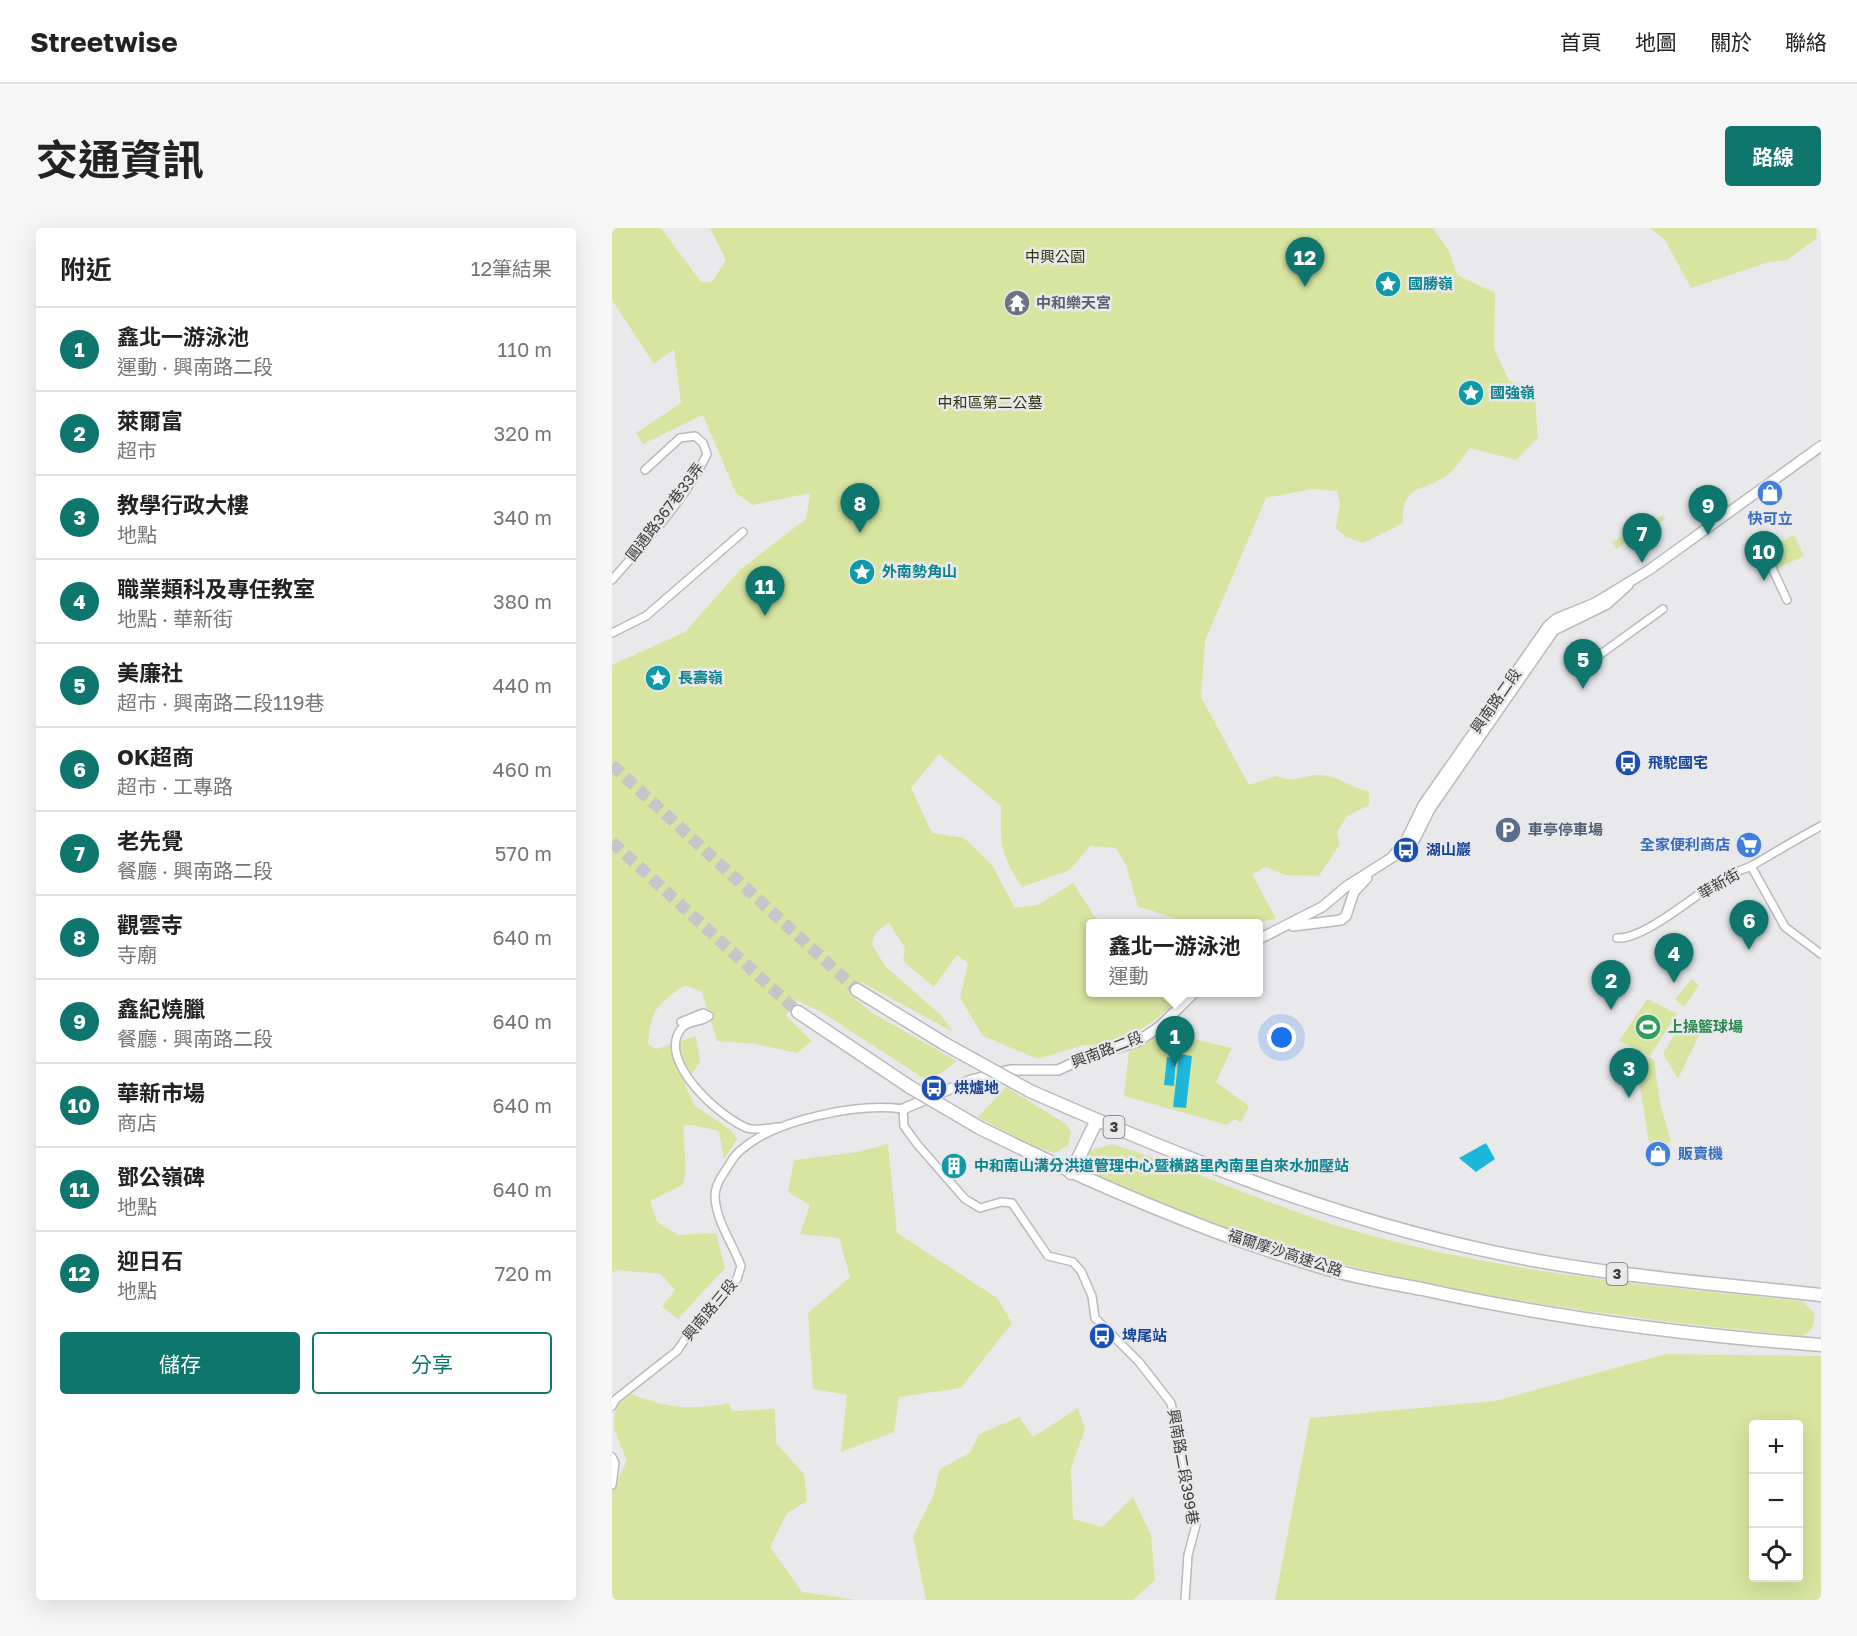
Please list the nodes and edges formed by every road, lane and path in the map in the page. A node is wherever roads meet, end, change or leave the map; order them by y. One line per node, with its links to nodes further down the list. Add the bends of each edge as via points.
1 (1821, 446): 11 (street, 興南路二段, via 1631,581 1548,626 1423,805 1412,831 1393,856)
2 (645, 470): 5 (street, 圓通路367巷33弄, via 680,438 695,436 707,454 651,535)
3 (743, 532): 8 (street, via 646,616)
4 (1766, 555): 6 (street)
5 (612, 580)
6 (1787, 600)
7 (1663, 609): 9 (street)
8 (612, 633)
9 (1580, 669)
10 (1821, 826): 12 (street, 華新街)
11 (1381, 864): 13 (street, 興南路二段, via 1322,907); 13 (street, 興南路二段, via 1353,892 1346,916 1341,920 1305,923)
12 (1751, 866): 15 (street, 華新街, via 1725,877 1645,929); 16 (street, via 1785,927)
13 (1270, 932): 14 (street, 興南路二段)
14 (1263, 936)
15 (1617, 938)
16 (1821, 954)
17 (857, 990): 22 (highway, 3, bridge, via 1030,1091)
18 (1191, 997): 21 (street, 興南路二段, via 1159,1028 1137,1042 1058,1070 1010,1070 971,1080)
19 (798, 1012): 24 (highway, 福爾摩沙高速公路, bridge, via 910,1087 980,1128)
20 (681, 1022): 23 (street, via 703,1013 710,1016 686,1025 678,1038 682,1067 699,1095 749,1129)
21 (903, 1109): 23 (street, 興南路三段, via 841,1112); 30 (street, 興南路二段399巷, via 904,1126 965,1199 980,1208 1012,1203 1048,1256 1073,1262 1081,1270 1092,1296 1095,1318 1139,1362 1172,1403 1196,1525 1188,1555)
22 (1097, 1120): 24 (highway); 25 (highway, 3, via 1199,1163 1409,1232 1593,1270)
23 (785, 1127): 27 (street, 興南路三段, via 739,1151 718,1181 715,1196 719,1215 741,1266 737,1279 701,1316 677,1351)
24 (1071, 1173): 26 (highway, 福爾摩沙高速公路, via 1202,1227 1330,1269 1515,1308 1639,1327)
25 (1821, 1295)
26 (1821, 1345)
27 (612, 1406)
28 (612, 1457): 29 (street)
29 (612, 1485)
30 (1185, 1600)

